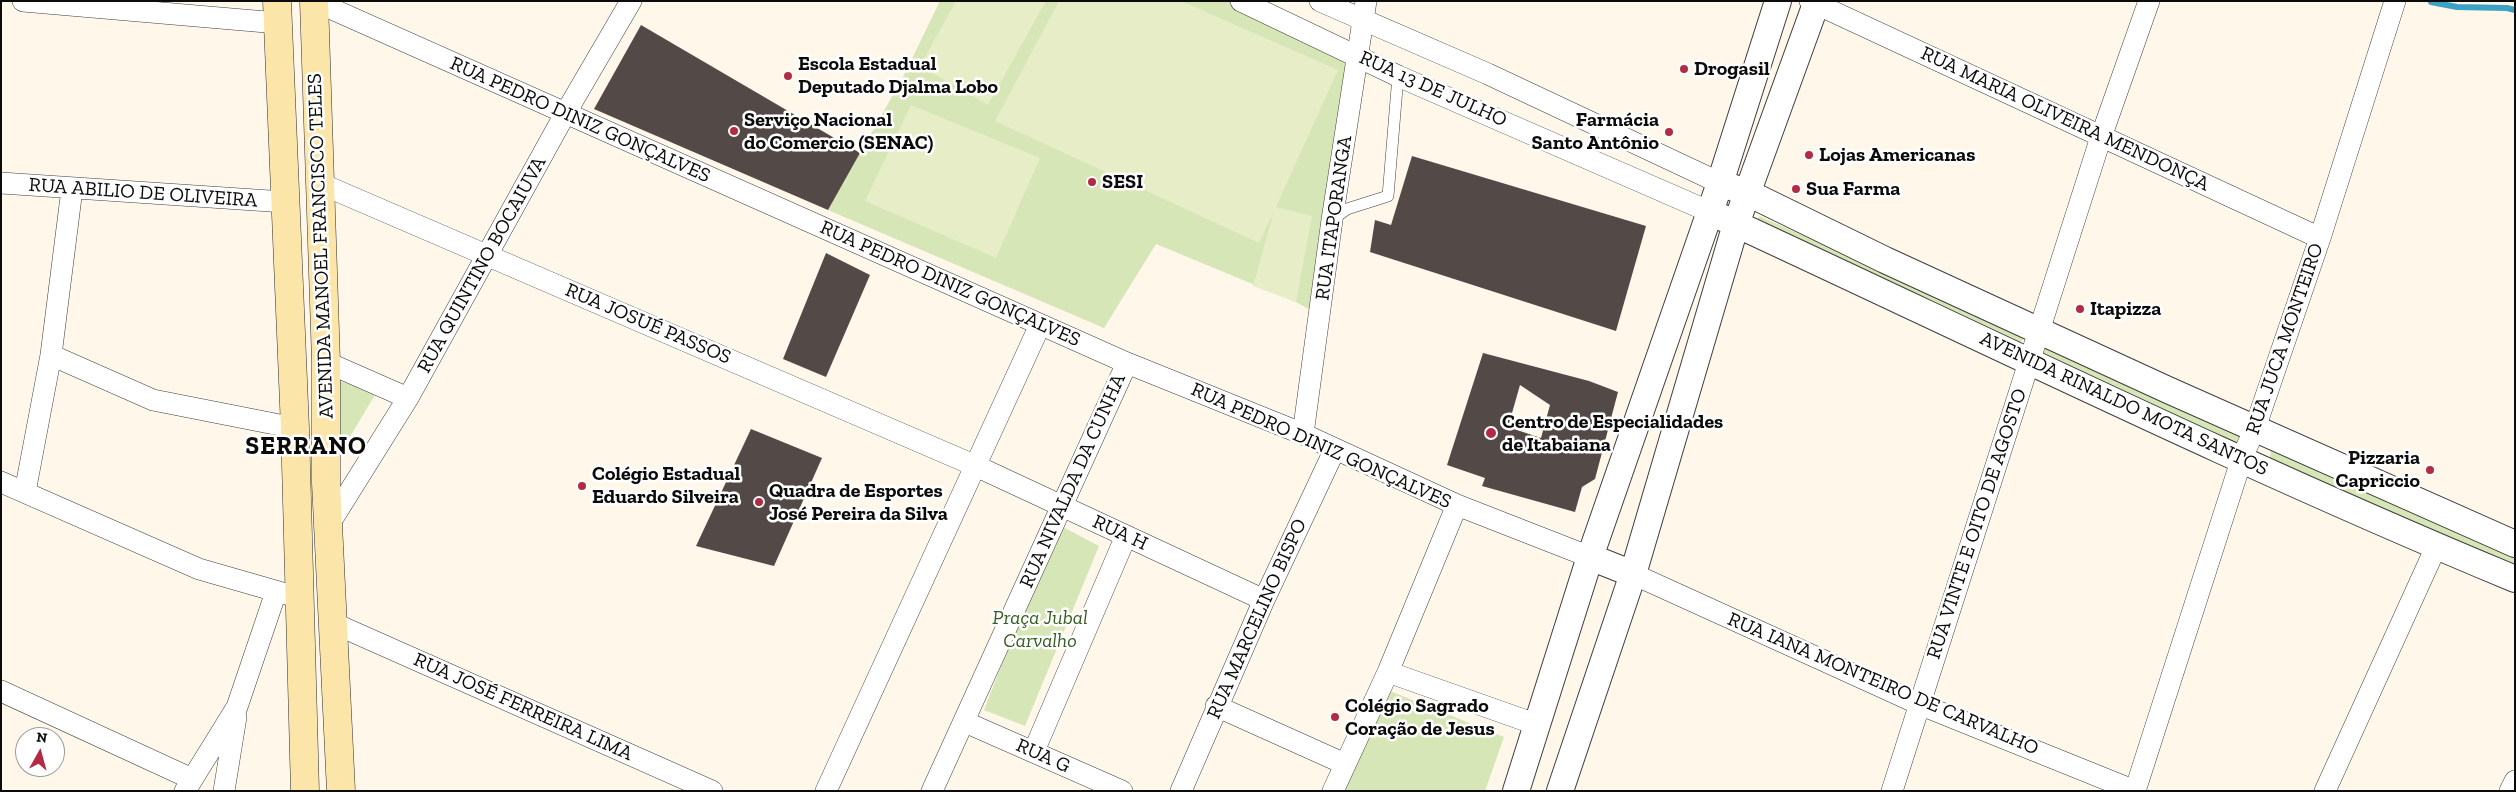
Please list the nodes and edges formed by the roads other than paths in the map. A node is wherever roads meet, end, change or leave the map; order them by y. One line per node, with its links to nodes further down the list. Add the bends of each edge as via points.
1 (23, 1): 9 (street)
2 (314, 1): 15 (street, RUA PEDRO DINIZ GONÇALVES); 18 (main road, AVENIDA MANOEL FRANCISCO TELES)
3 (631, 1): 15 (street, RUA QUINTINO BOCAIUVA)
4 (1241, 1): 13 (street, RUA 13 DE JULHO)
5 (1320, 1): 11 (street, RUA 13 DE JULHO)
6 (1778, 1): 19 (street)
7 (2149, 1): 16 (street, RUA VINTE E OITO DE AGOSTO)
8 (2395, 1): 26 (street, RUA JUCA MONTEIRO)
9 (52, 2): 12 (street)
10 (1815, 2): 16 (street, RUA MARIA OLIVEIRA MENDONÇA); 21 (street)
11 (1365, 11): 13 (street, RUA ITAPORANGA); 19 (street, RUA 13 DE JULHO, via 1488,74)
12 (277, 12): 22 (main road, AVENIDA MANOEL FRANCISCO TELES)
13 (1359, 56): 14 (street, RUA 13 DE JULHO); 24 (street, RUA ITAPORANGA)
14 (1398, 76): 23 (street, RUA 13 DE JULHO); 24 (lane, via 1388,196 1347,209)
15 (565, 114): 27 (street, RUA QUINTINO BOCAIUVA); 28 (street, RUA PEDRO DINIZ GONÇALVES)
16 (2101, 137): 26 (street, RUA MARIA OLIVEIRA MENDONÇA); 29 (street, RUA VINTE E OITO DE AGOSTO)
17 (1, 183): 20 (street, RUA ABILIO DE OLIVEIRA)
18 (319, 183): 27 (street, RUA JOSUÉ PASSOS); 31 (main road, AVENIDA MANOEL FRANCISCO TELES)
19 (1720, 183): 21 (street, AVENIDA RINALDO MOTA SANTOS); 23 (street)
20 (72, 189): 22 (street, RUA ABILIO DE OLIVEIRA); 30 (street)
21 (1748, 193): 25 (street); 29 (street, AVENIDA RINALDO MOTA SANTOS)
22 (285, 202): 35 (main road, AVENIDA MANOEL FRANCISCO TELES)
23 (1708, 211): 25 (street, AVENIDA RINALDO MOTA SANTOS); 49 (street)
24 (1332, 220): 37 (street, RUA ITAPORANGA)
25 (1736, 224): 32 (street, AVENIDA RINALDO MOTA SANTOS); 50 (street)
26 (2320, 238): 36 (street, RUA JUCA MONTEIRO)
27 (488, 254): 34 (street, RUA QUINTINO BOCAIUVA); 40 (street, RUA JOSUÉ PASSOS)
28 (1040, 325): 33 (street, RUA PEDRO DINIZ GONÇALVES); 40 (street)
29 (2039, 330): 32 (street, RUA VINTE E OITO DE AGOSTO); 36 (street, AVENIDA RINALDO MOTA SANTOS)
30 (51, 355): 35 (street, via 153,400); 42 (street)
31 (326, 362): 34 (street); 45 (main road, AVENIDA MANOEL FRANCISCO TELES)
32 (2028, 362): 39 (street, AVENIDA RINALDO MOTA SANTOS); 57 (street, RUA VINTE E OITO DE AGOSTO)
33 (1127, 363): 37 (street, RUA PEDRO DINIZ GONÇALVES); 44 (street, RUA NIVALDA DA CUNHA)
34 (408, 398): 45 (street, RUA QUINTINO BOCAIUVA)
35 (295, 428): 52 (main road, AVENIDA MANOEL FRANCISCO TELES)
36 (2255, 428): 39 (street, RUA JUCA MONTEIRO); 47 (street, AVENIDA RINALDO MOTA SANTOS)
37 (1303, 434): 38 (street, RUA PEDRO DINIZ GONÇALVES)
38 (1335, 449): 43 (street, RUA PEDRO DINIZ GONÇALVES); 53 (street, RUA MARCELINO BISPO)
39 (2242, 458): 48 (street, AVENIDA RINALDO MOTA SANTOS); 77 (street, RUA JUCA MONTEIRO)
40 (976, 466): 44 (street, RUA H); 69 (street)
41 (1, 482): 42 (street)
42 (25, 492): 52 (street, via 199,569)
43 (1457, 505): 49 (street, RUA PEDRO DINIZ GONÇALVES); 55 (street)
44 (1062, 506): 46 (street, RUA H); 60 (street, RUA NIVALDA DA CUNHA)
45 (328, 526): 54 (main road, AVENIDA MANOEL FRANCISCO TELES)
46 (1126, 536): 53 (street, RUA H); 62 (street)
47 (2515, 544)
48 (2436, 546): 51 (street, AVENIDA RINALDO MOTA SANTOS); 78 (street)
49 (1590, 557): 50 (street); 61 (street)
50 (1633, 574): 57 (street, RUA IANA MONTEIRO DE CARVALHO); 75 (street)
51 (2515, 579)
52 (288, 595): 59 (street); 66 (main road, AVENIDA MANOEL FRANCISCO TELES)
53 (1264, 600): 58 (street, RUA MARCELINO BISPO)
54 (333, 623): 67 (main road, AVENIDA MANOEL FRANCISCO TELES); 68 (street, RUA JOSÉ FERREIRA LIMA)
55 (1388, 672): 61 (street); 63 (street)
56 (1, 691): 64 (street)
57 (1919, 704): 76 (street, RUA VINTE E OITO DE AGOSTO); 77 (street, RUA IANA MONTEIRO DE CARVALHO)
58 (1216, 706): 63 (street); 72 (street, RUA MARCELINO BISPO)
59 (237, 707): 64 (street); 65 (street)
60 (964, 722): 62 (street, RUA G); 70 (street, RUA NIVALDA DA CUNHA)
61 (1538, 725): 74 (street)
62 (1034, 751): 71 (street, RUA G)
63 (1346, 764): 73 (street)
64 (188, 785)
65 (224, 791)
66 (305, 791)
67 (341, 791)
68 (712, 791)
69 (826, 791)
70 (932, 791)
71 (1122, 791)
72 (1181, 791)
73 (1333, 791)
74 (1516, 791)
75 (1560, 791)
76 (1892, 791)
77 (2135, 791)
78 (2325, 791)

